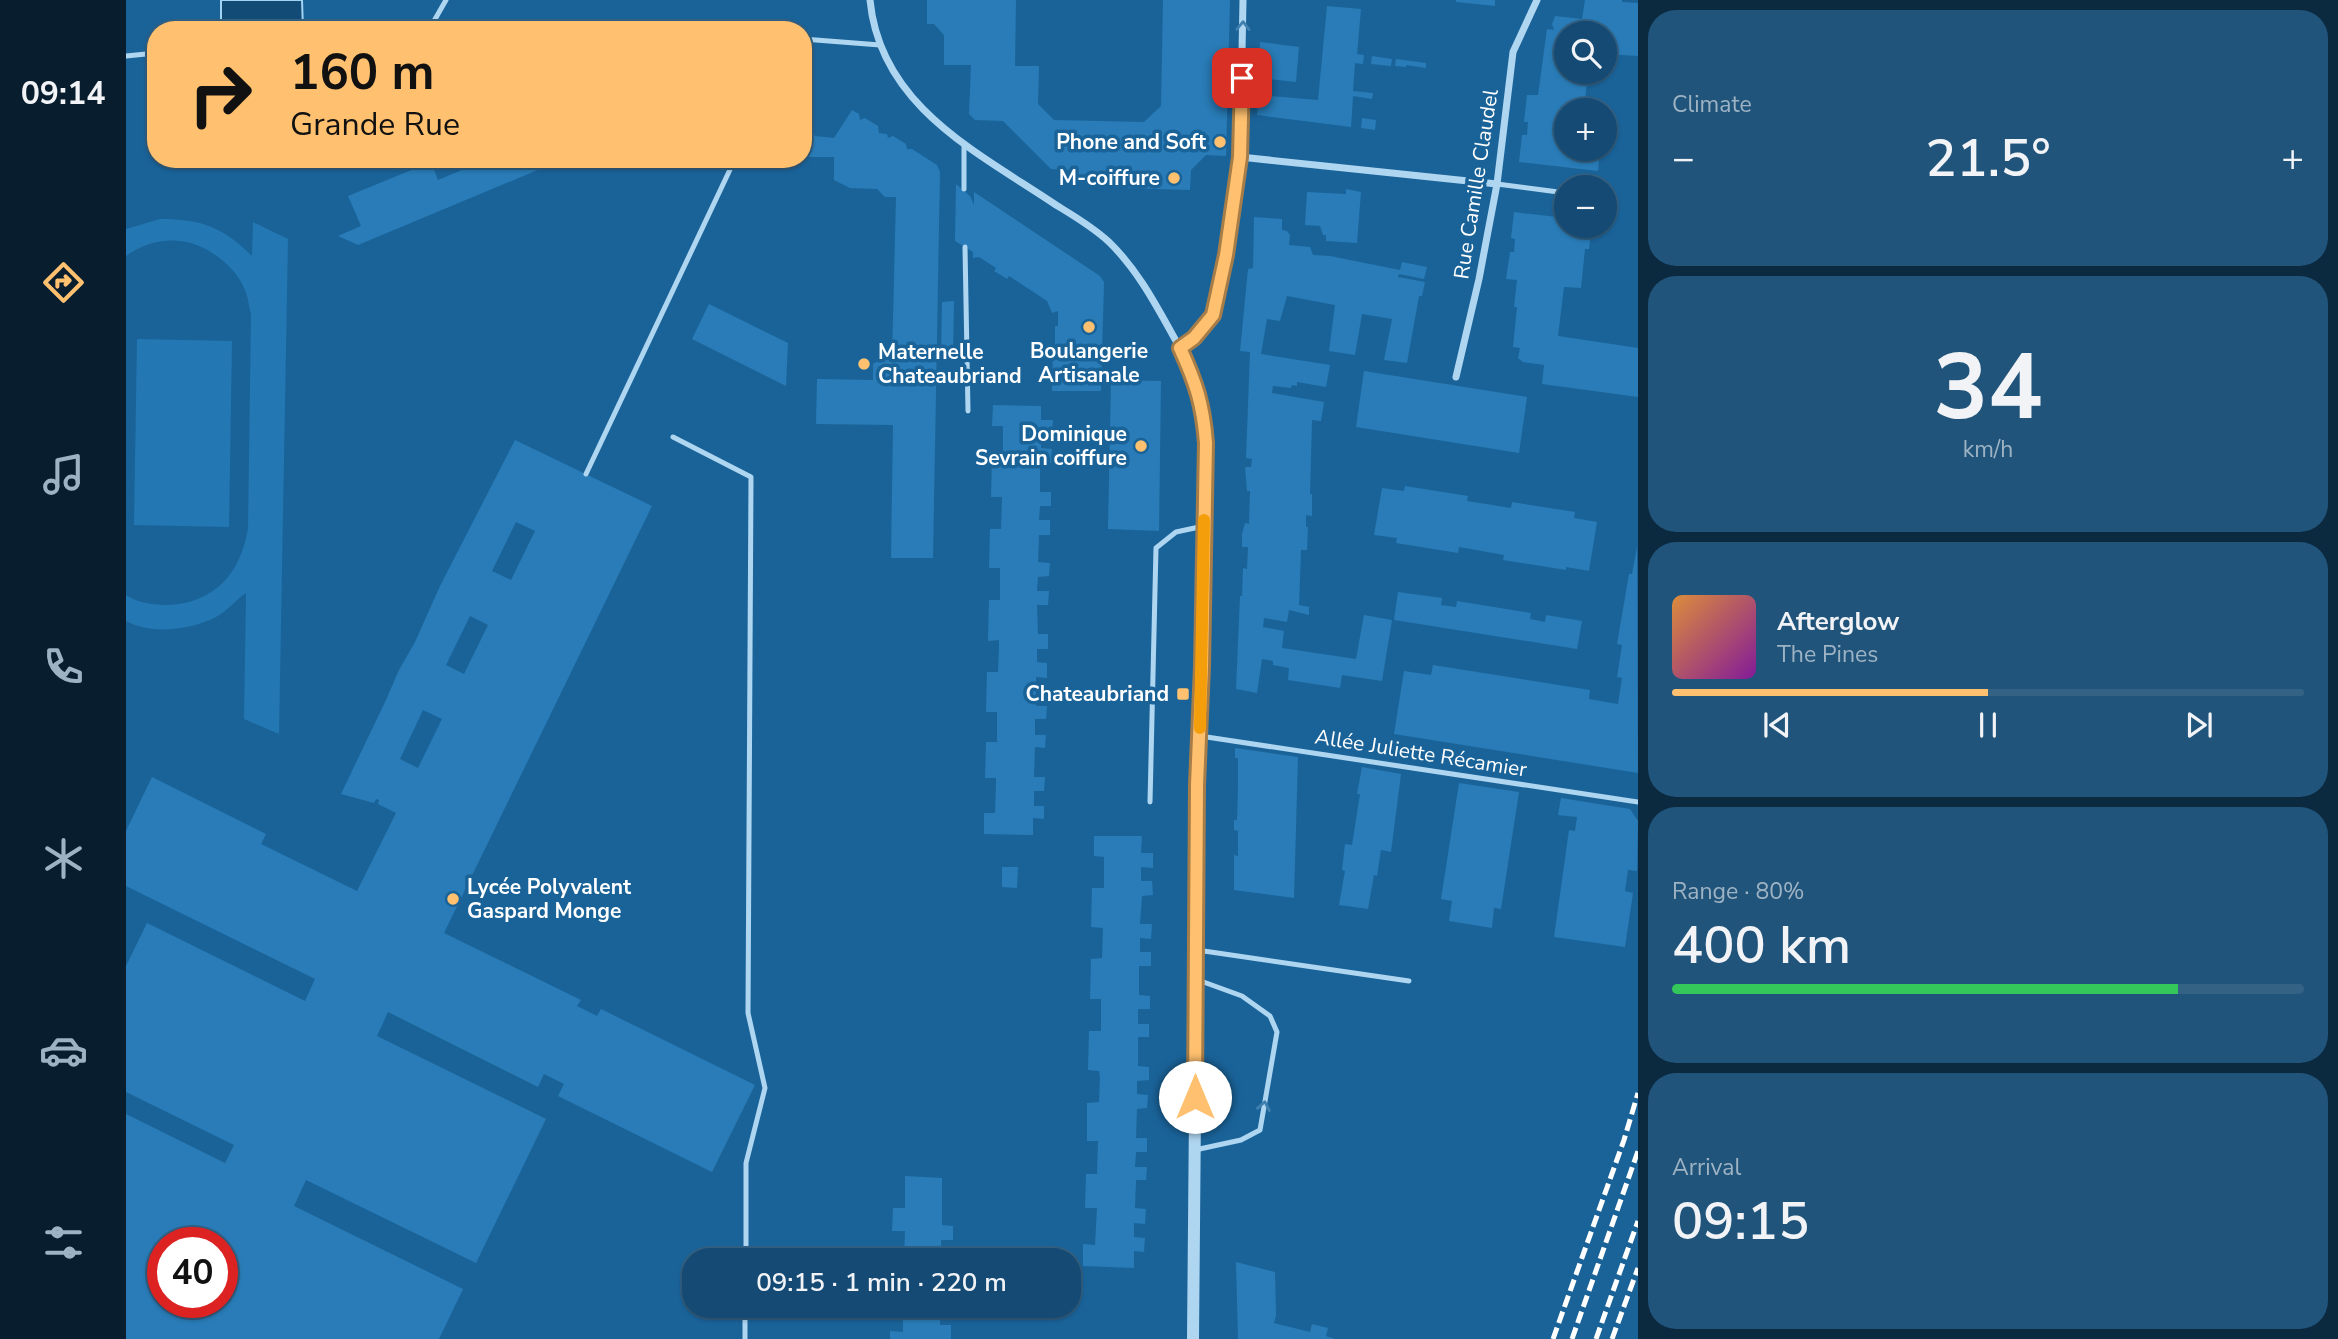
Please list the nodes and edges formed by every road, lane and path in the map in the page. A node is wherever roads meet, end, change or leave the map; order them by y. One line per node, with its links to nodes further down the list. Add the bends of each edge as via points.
1 (446, 0): 5 (lane)
2 (870, 0): 7 (street)
3 (1243, 0): 11 (street, one-way to 3)
4 (1537, 0): 13 (street, Rue Camille Claudel, via 1513,52)
5 (435, 21)
6 (812, 40): 7 (lane)
7 (880, 46): 10 (street, via 914,101)
8 (147, 54): 9 (lane)
9 (126, 56)
10 (964, 144): 14 (lane); 17 (street, via 1107,241 1142,282)
11 (1240, 157): 13 (street); 17 (street, via 1213,315)
12 (730, 168): 21 (lane)
13 (1497, 184): 15 (lane); 18 (street, Rue Camille Claudel)
14 (964, 189)
15 (1554, 191)
16 (965, 247): 19 (lane)
17 (1180, 348): 22 (street, via 1204,414)
18 (1456, 377)
19 (968, 411)
20 (673, 437): 30 (lane, via 751,477 748,1013 765,1088 746,1163)
21 (586, 474)
22 (1204, 526): 23 (street); 24 (lane, via 1176,532 1156,548)
23 (1199, 736): 25 (lane, Allée Juliette Récamier); 26 (street)
24 (1150, 802)
25 (1638, 802)
26 (1196, 950): 27 (street); 28 (lane)
27 (1195, 979): 29 (street); 29 (lane, one-way to 27, via 1241,1140 1260,1130 1277,1032 1270,1016 1242,996)
28 (1409, 981)
29 (1195, 1150): 33 (street)
30 (746, 1248)
31 (745, 1318): 32 (lane)
32 (745, 1339)
33 (1193, 1339)

